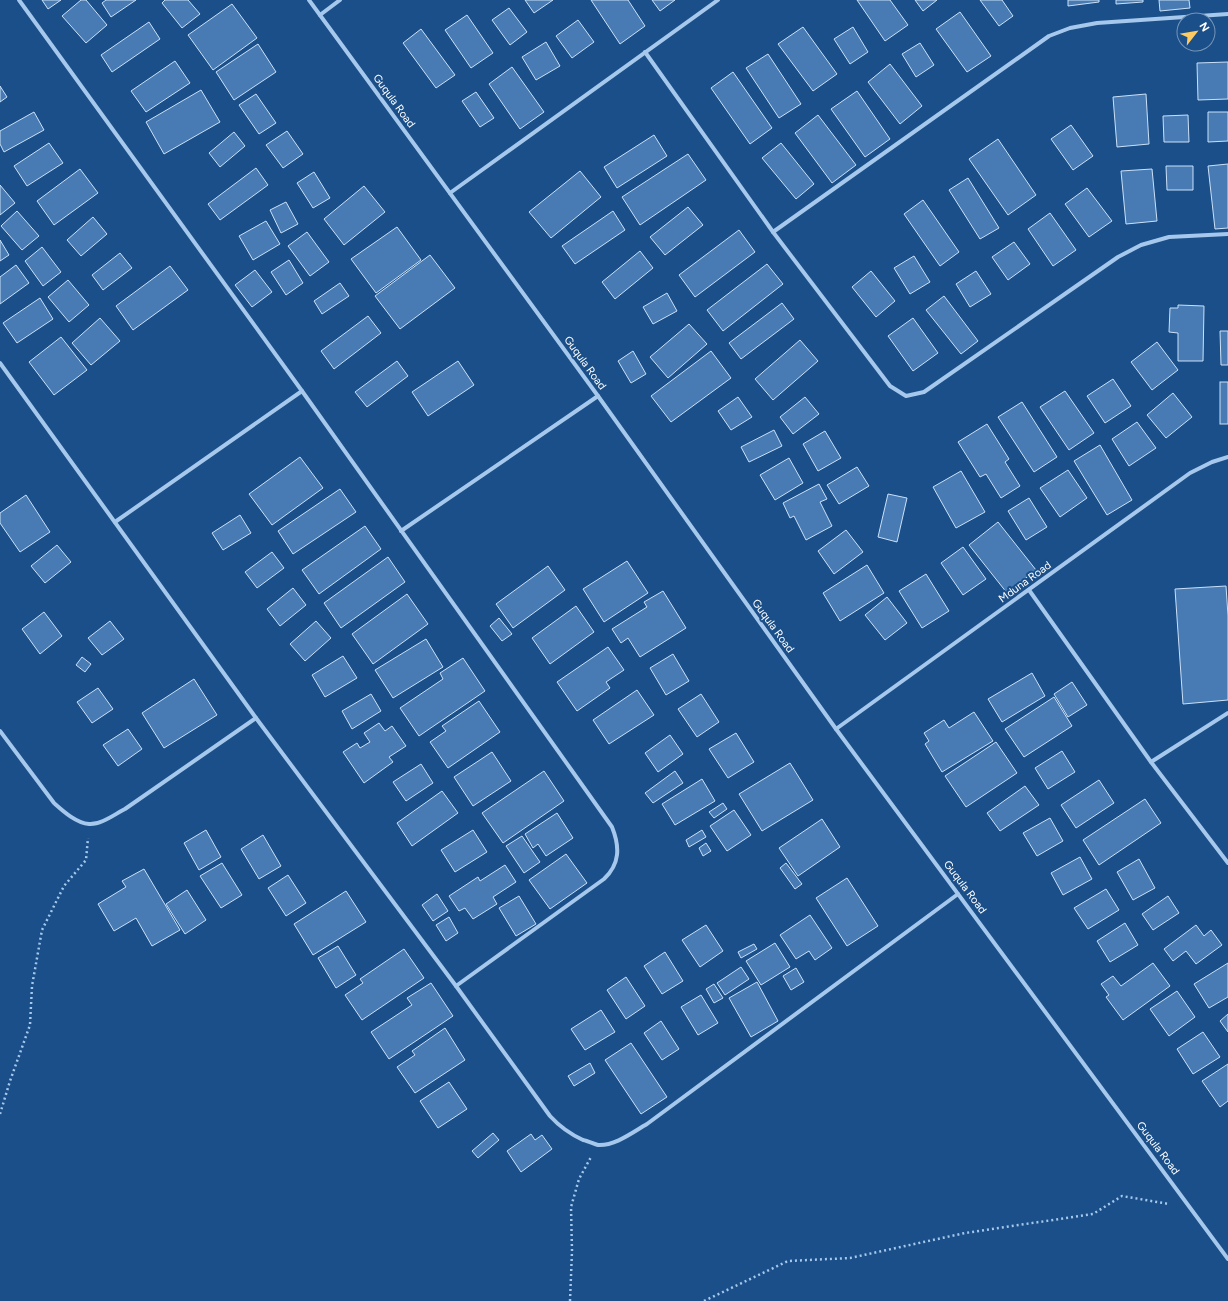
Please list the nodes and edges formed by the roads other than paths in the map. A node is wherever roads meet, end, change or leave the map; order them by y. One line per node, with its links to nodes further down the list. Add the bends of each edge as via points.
1 (18, 0): 12 (street)
2 (309, 0): 6 (street, Guqula Road)
3 (340, 0): 6 (street)
4 (718, 0): 7 (street)
5 (1228, 14): 9 (street, via 1097,23 1070,28 1049,36)
6 (320, 15): 8 (street, Guqula Road)
7 (645, 52): 8 (street); 9 (street)
8 (450, 193): 13 (street, Guqula Road)
9 (773, 232): 10 (street, via 890,386 906,396 924,392 1118,257 1141,244 1169,237)
10 (1228, 234)
11 (0, 363): 15 (street)
12 (302, 391): 15 (street); 16 (street)
13 (598, 396): 16 (street); 20 (street, Guqula Road)
14 (1228, 457): 17 (street, Mduna Road, via 1190,473)
15 (115, 522): 19 (street)
16 (401, 531): 25 (street, via 612,827 617,840 618,850 611,873)
17 (1029, 590): 20 (street, Mduna Road); 22 (street)
18 (1228, 713): 22 (street)
19 (256, 718): 21 (street, via 125,809 90,824 65,813 54,803); 25 (street)
20 (836, 729): 24 (street, Guqula Road)
21 (0, 731)
22 (1151, 762): 23 (street)
23 (1228, 863)
24 (958, 894): 25 (street, via 647,1124 610,1143 598,1145 560,1127); 26 (street, Guqula Road)
25 (456, 986)
26 (1228, 1259)

